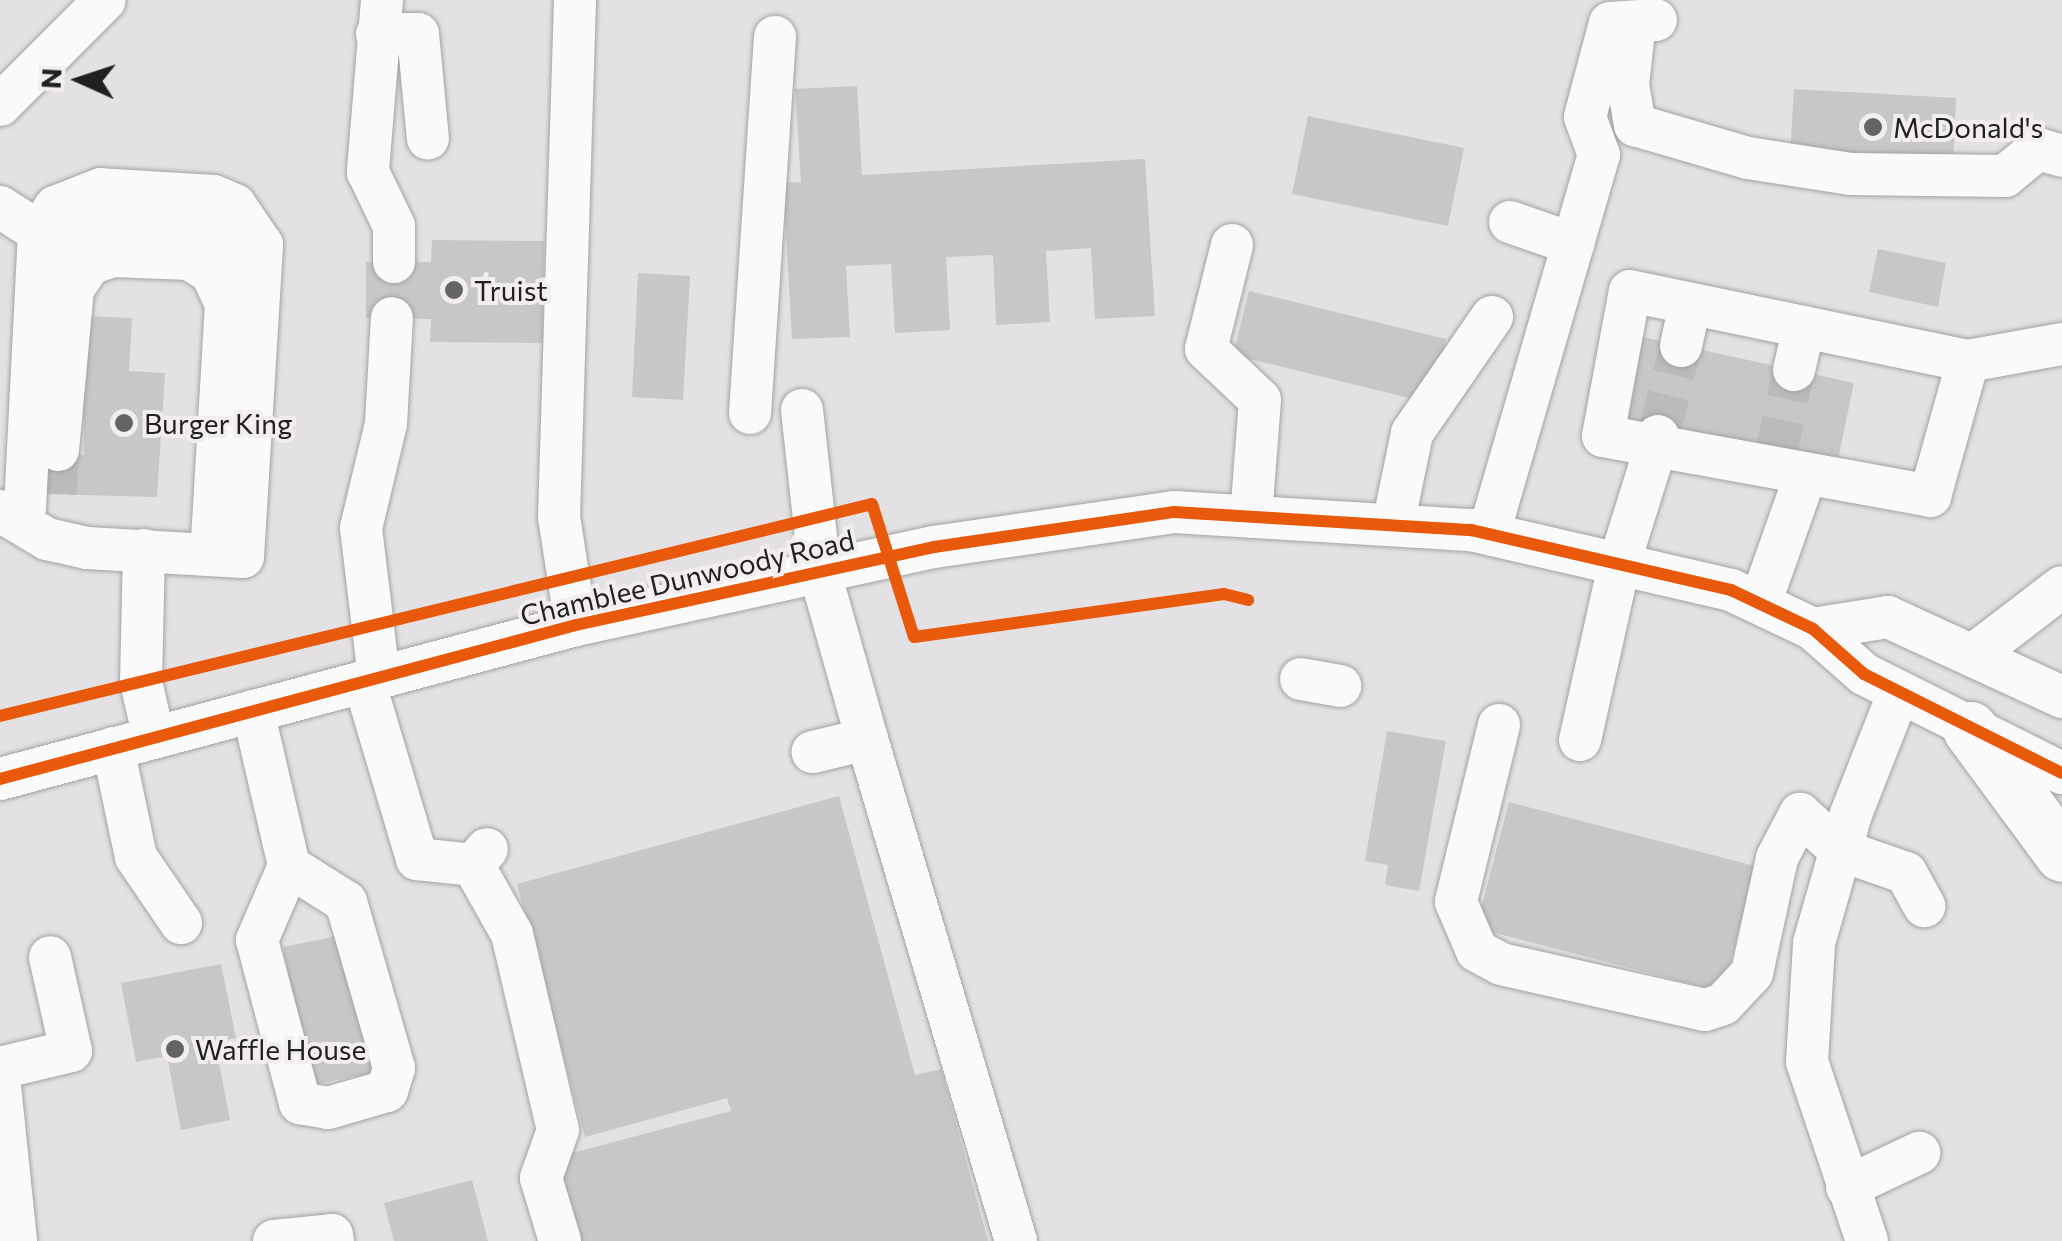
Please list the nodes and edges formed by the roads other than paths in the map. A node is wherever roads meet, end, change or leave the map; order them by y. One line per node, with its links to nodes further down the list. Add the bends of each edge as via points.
1 (105, 0): 5 (street)
2 (575, 0): 37 (street, via 559,517)
3 (380, 17): 6 (street, via 418,34); 13 (street, via 368,172 394,226)
4 (775, 38): 23 (street)
5 (0, 105)
6 (428, 139)
7 (2050, 152): 11 (street, via 2005,176 1851,174 1748,158 1634,125 1628,84 1646,21 1610,23 1585,117 1599,155)
8 (0, 206): 10 (street)
9 (1510, 222): 11 (street)
10 (39, 232): 27 (street); 32 (street, via 55,207 101,189 214,196 251,222 262,246 243,556)
11 (1574, 244): 30 (street)
12 (1232, 245): 28 (street, via 1206,349 1260,400)
13 (394, 262)
14 (1690, 304): 17 (street); 19 (street); 24 (street, via 1630,291 1603,436)
15 (392, 318): 40 (street, via 386,424 361,528)
16 (1492, 318): 29 (street, via 1412,433)
17 (1804, 327): 20 (street); 21 (street)
18 (2062, 344): 20 (street)
19 (1681, 346)
20 (1968, 361): 26 (street, via 1930,496)
21 (1794, 370)
22 (802, 410): 34 (street)
23 (750, 413)
24 (1657, 441): 26 (street); 33 (street)
25 (58, 450): 32 (street, via 73,290 90,264 113,256 189,258 212,272 226,304)
26 (1783, 469): 36 (street)
27 (25, 507): 31 (street, via 47,539)
28 (1251, 517): 29 (street, Chamblee Dunwoody Road); 34 (street, Chamblee Dunwoody Road, via 1174,512 934,547)
29 (1393, 525): 30 (street, Chamblee Dunwoody Road)
30 (1490, 534): 33 (street, Chamblee Dunwoody Road)
31 (144, 550): 32 (street); 46 (street, via 142,682)
32 (211, 554)
33 (1620, 561): 36 (street, Chamblee Dunwoody Road); 48 (street)
34 (820, 573): 37 (street, Chamblee Dunwoody Road); 47 (street)
35 (2062, 587): 39 (street)
36 (1760, 601): 38 (street, Chamblee Dunwoody Road)
37 (576, 625): 40 (street, Chamblee Dunwoody Road)
38 (1813, 629): 39 (street, via 1888,617); 41 (street, Chamblee Dunwoody Road)
39 (1976, 653): 42 (street)
40 (372, 679): 43 (street, Chamblee Dunwoody Road); 66 (street, via 417,859 480,857 512,934 558,1130 541,1178)
41 (1899, 692): 45 (street, Chamblee Dunwoody Road); 53 (street)
42 (2062, 697)
43 (253, 711): 46 (street, Chamblee Dunwoody Road); 55 (street)
44 (1499, 726): 53 (street, via 1456,902 1478,951 1501,964 1705,1010 1722,1004 1752,974 1776,858 1800,814)
45 (1970, 729): 51 (street, Chamblee Dunwoody Road); 54 (highway)
46 (154, 738): 49 (street, Chamblee Dunwoody Road)
47 (867, 738): 50 (street); 67 (street)
48 (1580, 740)
49 (113, 748): 52 (street, Chamblee Dunwoody Road); 57 (street, via 136,856)
50 (813, 752)
51 (2062, 773)
52 (0, 779)
53 (1840, 850): 56 (street, via 1906,873); 62 (street, via 1814,943 1807,1062)
54 (2062, 854)
55 (289, 866): 55 (street, via 257,940 300,1103 328,1108 387,1090 394,1068 346,902)
56 (1924, 906)
57 (182, 924)
58 (50, 958): 59 (street, via 71,1051)
59 (0, 1068)
60 (0, 1086): 63 (street)
61 (1919, 1153): 62 (street)
62 (1847, 1187): 68 (street)
63 (11, 1234)
64 (274, 1241): 65 (street, via 332,1234)
65 (333, 1241)
66 (560, 1241)
67 (1016, 1241)
68 (1868, 1241)

